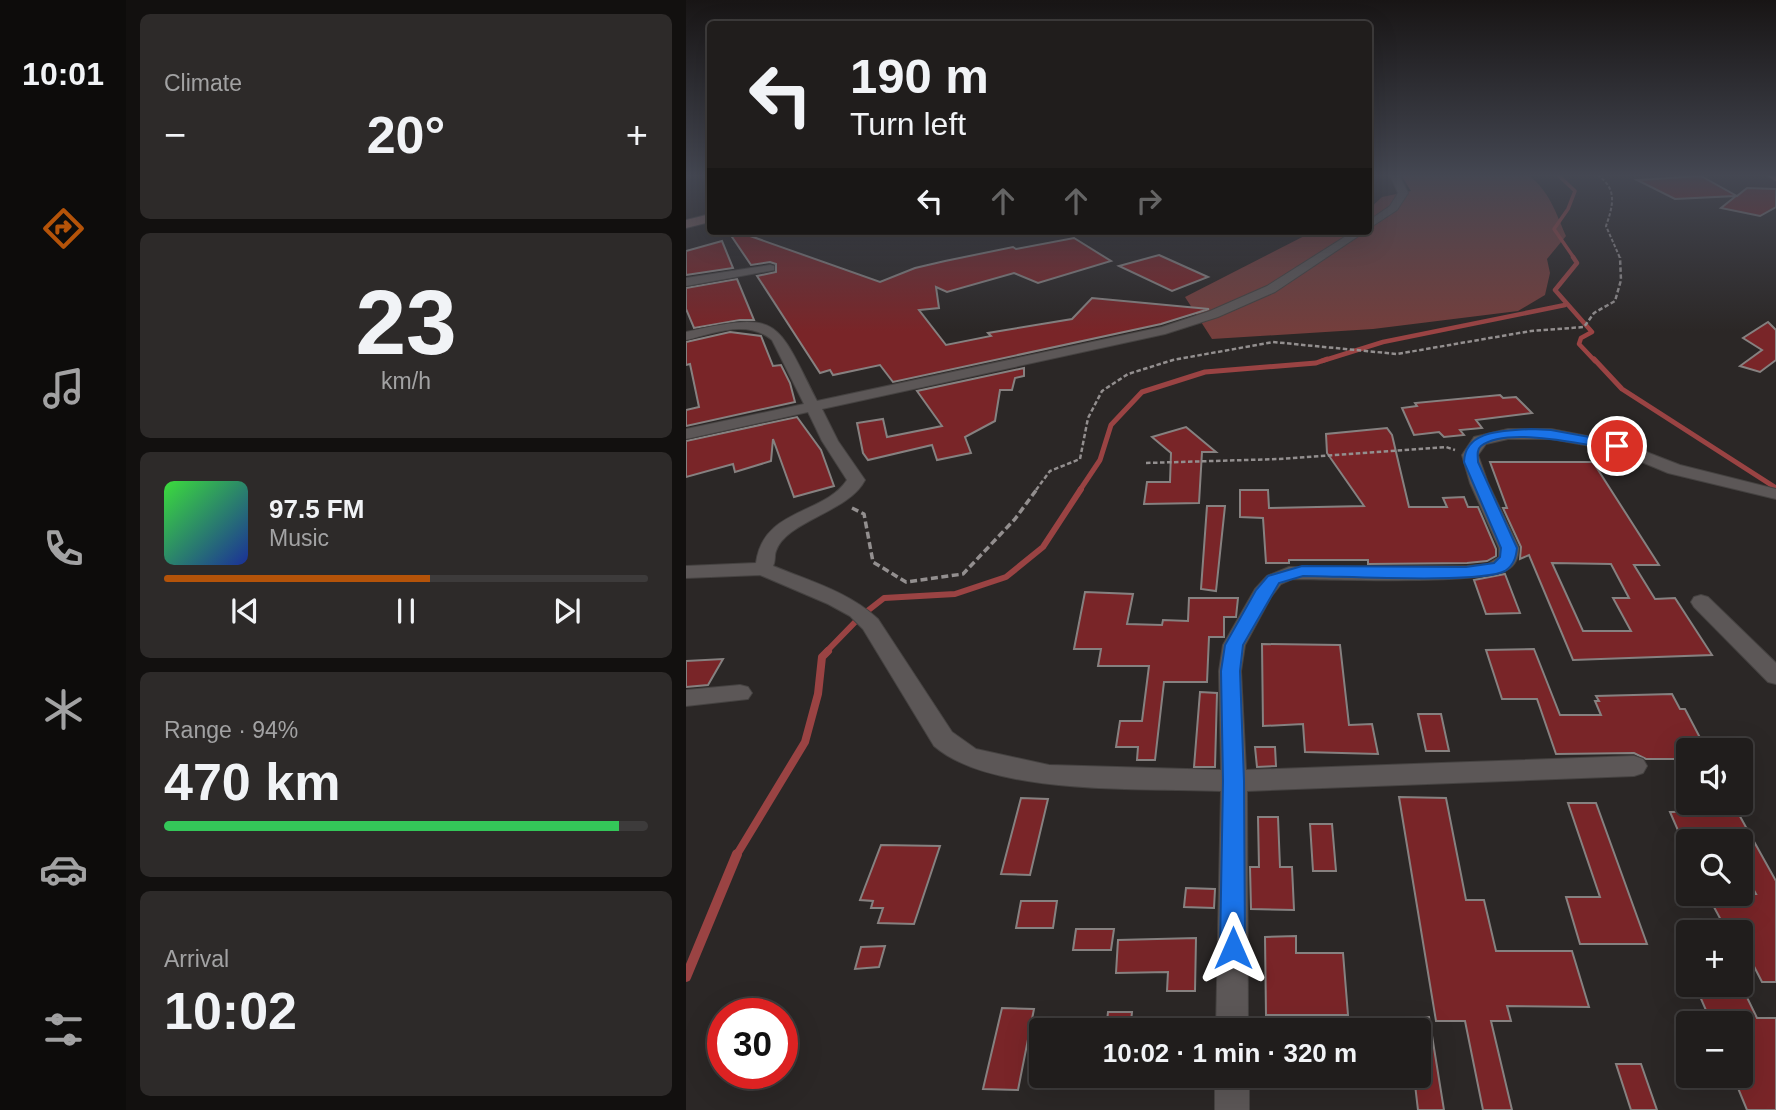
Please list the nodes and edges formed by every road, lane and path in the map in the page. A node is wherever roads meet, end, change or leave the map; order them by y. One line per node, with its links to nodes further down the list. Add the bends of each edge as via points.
1 (1606, 227): 11 (path, via 1616,243 1624,275 1615,301 1594,313 1584,327 1531,331 1397,354 1273,342 1184,358 1128,374 1102,391 1088,418 1080,459 1050,471 1015,519 963,574 906,582 873,562 864,514)
2 (1355, 235): 6 (street, via 1271,289 1214,314 1126,340)
3 (770, 268): 4 (street)
4 (686, 282)
5 (686, 336): 6 (street, via 752,324 767,329 778,338)
6 (811, 407): 7 (street); 11 (street, via 856,480)
7 (686, 433)
8 (1470, 455): 9 (path, via 1446,447); 10 (street, via 1480,440 1508,434 1551,434 1617,446 1674,469); 19 (street, via 1507,540 1508,559 1490,570 1302,571 1273,580 1234,645 1230,684)
9 (1146, 463)
10 (1776, 494)
11 (835, 499): 12 (street, via 781,532 766,550)
12 (762, 569): 13 (street); 19 (street, via 857,611 871,624 943,739 958,752 1049,775)
13 (686, 572)
14 (1701, 602): 15 (street)
15 (1776, 676)
16 (740, 693): 17 (street)
17 (686, 698)
18 (1634, 766): 19 (street)
19 (1234, 781): 20 (street)
20 (1232, 1018)
21 (1232, 1088): 22 (street)
22 (1232, 1110)

